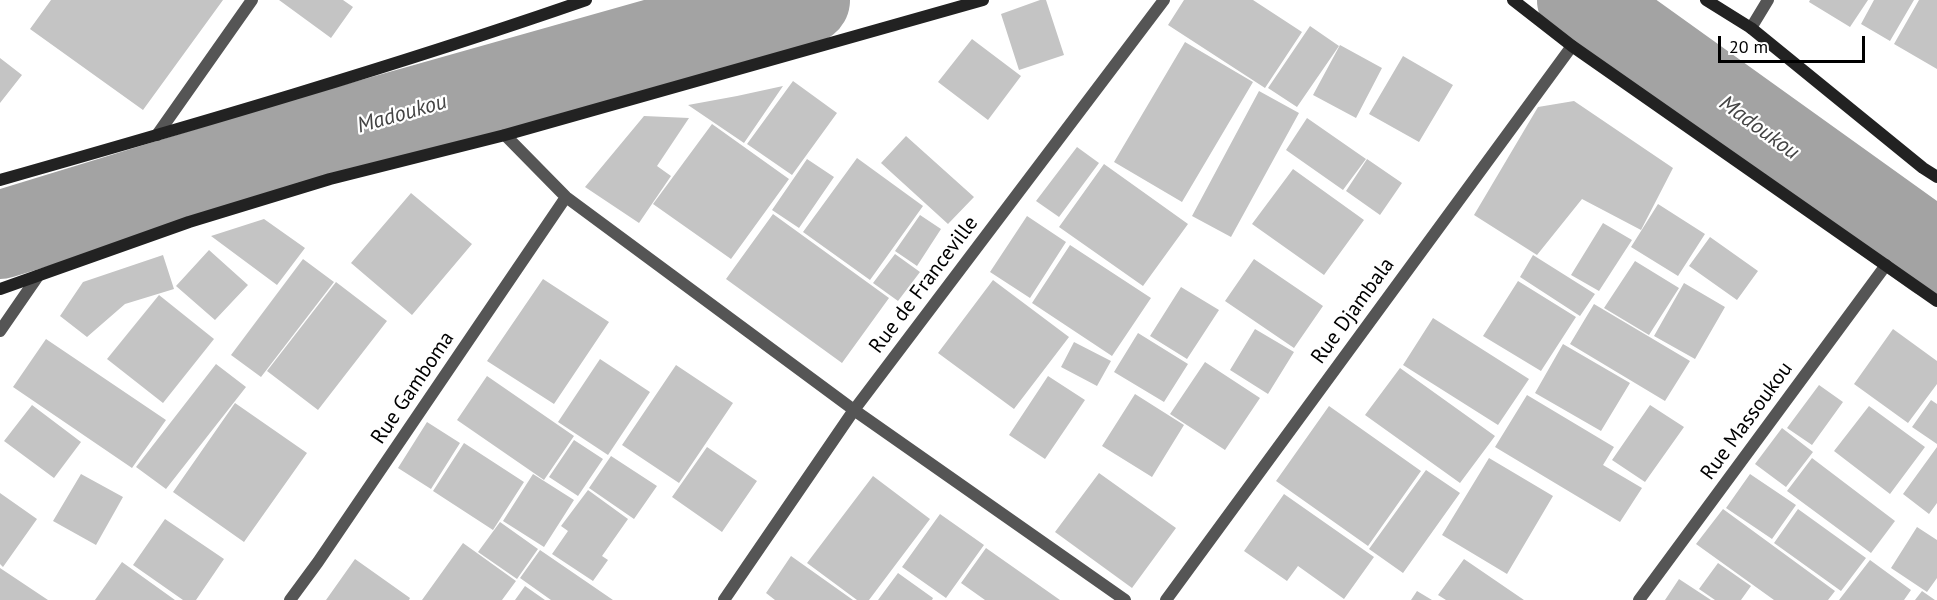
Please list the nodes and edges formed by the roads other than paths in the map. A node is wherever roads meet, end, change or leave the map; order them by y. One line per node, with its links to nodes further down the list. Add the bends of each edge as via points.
1 (252, 0): 10 (street)
2 (586, 0): 10 (main road, via 460,43)
3 (982, 0): 11 (main road)
4 (1164, 0): 20 (street, Rue de Franceville)
5 (1513, 0): 9 (main road)
6 (1706, 0): 8 (main road)
7 (1768, 0): 8 (street)
8 (1751, 28): 12 (main road)
9 (1572, 46): 15 (main road); 24 (street, Rue Djambala)
10 (157, 135): 13 (main road)
11 (505, 135): 14 (street); 16 (main road, via 330,179 189,222)
12 (1937, 177)
13 (0, 180)
14 (566, 197): 20 (street); 21 (street, Rue Gamboma)
15 (1886, 265): 18 (main road); 25 (street, Rue Massoukou)
16 (38, 276): 17 (main road); 19 (street)
17 (0, 289)
18 (1937, 301)
19 (0, 331)
20 (854, 410): 22 (street, Rue de Franceville); 23 (street)
21 (290, 600)
22 (724, 600)
23 (1125, 600)
24 (1166, 600)
25 (1640, 600)

